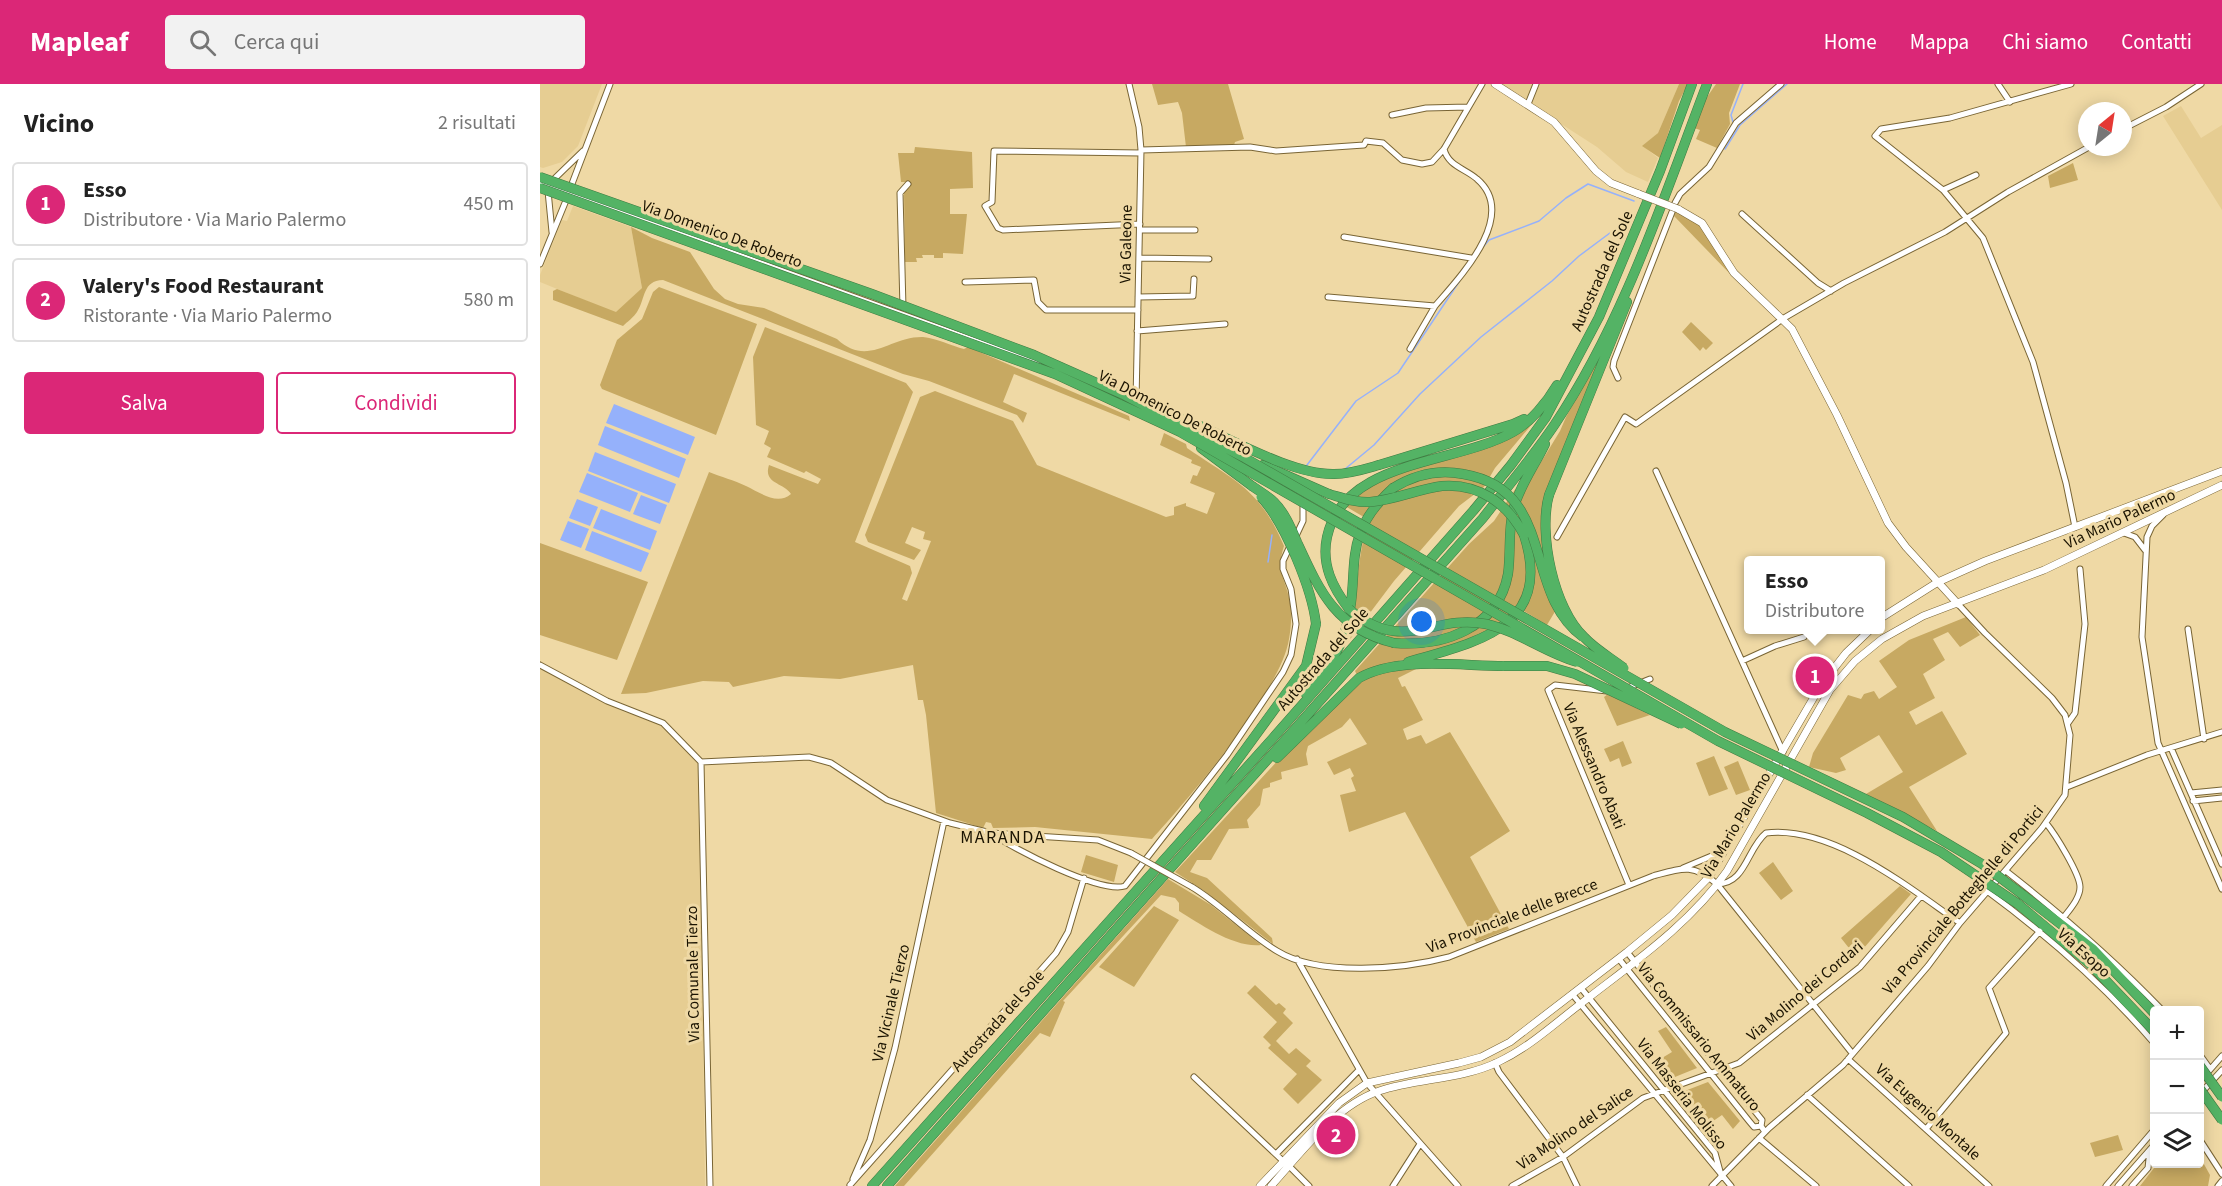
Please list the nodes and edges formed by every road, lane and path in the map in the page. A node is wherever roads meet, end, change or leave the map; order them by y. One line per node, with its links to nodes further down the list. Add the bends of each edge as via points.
1 (610, 84): 18 (street)
2 (1129, 84): 20 (street, Via Galeone)
3 (1482, 84): 15 (street)
4 (1495, 84): 14 (street)
5 (1536, 84): 14 (street)
6 (1692, 84): 49 (highway, Autostrada del Sole)
7 (1707, 84): 36 (highway, Autostrada del Sole)
8 (1781, 84): 29 (street, via 1734,125 1710,167 1680,194)
9 (1998, 84): 13 (street)
10 (2071, 84): 12 (street)
11 (2201, 84): 17 (street)
12 (2054, 87): 13 (street)
13 (2010, 102): 27 (street, via 1876,133 1877,139)
14 (1528, 104): 29 (street, bridge, via 1554,122 1611,183)
15 (1468, 107): 16 (street, via 1426,108); 19 (street)
16 (1392, 115)
17 (2132, 124)
18 (586, 148): 26 (street); 28 (street)
19 (1444, 149): 20 (street, via 1431,162 1422,164 1402,160 1383,143 1366,141 1364,145 1288,150 1250,147); 38 (street, via 1449,160 1484,186 1492,202 1490,227)
20 (1141, 151): 32 (street, Via Galeone); 32 (street, via 1106,154 996,150 992,202 985,206 1003,230)
21 (2078, 153): 31 (street)
22 (1976, 175): 27 (street)
23 (540, 177): 55 (highway, bridge, via 872,294 1034,355)
24 (540, 183): 26 (street, Via Domenico De Roberto)
25 (908, 184): 48 (street, via 900,193)
26 (544, 187): 28 (street, Via Domenico De Roberto); 34 (street); 59 (highway, bridge, via 1055,374)
27 (1943, 190): 31 (street)
28 (569, 193): 34 (street); 48 (street, Via Domenico De Roberto)
29 (1675, 208): 50 (street, via 1702,222 1734,273); 54 (street, via 1614,361)
30 (1742, 214): 43 (street)
31 (1967, 217): 43 (street); 66 (street, via 1991,254 2033,362)
32 (1140, 227): 33 (street); 37 (street, Via Galeone)
33 (1195, 230)
34 (552, 236): 40 (street)
35 (1344, 237): 38 (street)
36 (1643, 254): 58 (highway, Autostrada del Sole, via 1606,333); 76 (highway, bridge, via 1549,495 1544,534 1558,596)
37 (1139, 258): 39 (street); 44 (street, Via Galeone)
38 (1471, 258): 46 (street)
39 (1209, 259)
40 (540, 264)
41 (1194, 279): 44 (street, via 1193,297)
42 (965, 282): 47 (street, via 1034,280 1038,302 1046,310)
43 (1831, 291): 50 (street)
44 (1138, 297): 47 (street, Via Galeone)
45 (1328, 297): 46 (street)
46 (1435, 306): 53 (street)
47 (1138, 310): 52 (street, Via Galeone)
48 (903, 313): 56 (street, Via Domenico De Roberto, via 1032,360)
49 (1599, 316): 57 (highway, via 1551,396); 86 (highway, Autostrada del Sole, via 1546,417 1511,465)
50 (1784, 318): 68 (street, via 1636,424 1625,417); 71 (street, via 1805,351 1888,523)
51 (1225, 324): 52 (street)
52 (1137, 331): 56 (street, Via Galeone)
53 (1410, 349)
54 (1618, 378)
55 (1124, 395): 57 (highway, bridge, via 1296,468 1333,474 1379,465 1513,424); 60 (highway, bridge)
56 (1136, 406): 108 (street, Via Domenico De Roberto, via 1231,454 1302,501 1303,521 1283,561 1295,608 1295,639 1274,688 1227,756 1127,884 1116,888)
57 (1536, 412): 81 (highway, bridge, via 1515,431 1491,443 1360,486 1340,507 1330,526 1327,568 1332,585 1349,609 1371,624 1404,633 1463,623 1487,625)
58 (1556, 424): 64 (highway, bridge, via 1525,478 1514,509 1507,576 1496,603 1474,627 1447,640 1394,644 1371,637 1339,615 1318,588 1288,521 1275,503); 99 (highway, Autostrada del Sole, via 1483,518)
59 (1180, 432): 64 (highway, bridge); 81 (highway, bridge)
60 (1245, 458): 80 (highway, bridge, via 1350,500 1377,501 1442,486 1471,489 1504,507 1518,522 1531,556 1530,582 1521,606 1507,625 1478,641); 83 (highway, bridge)
61 (1656, 471): 78 (street)
62 (2222, 471): 66 (street, Via Mario Palermo)
63 (2222, 485): 65 (street, Via Mario Palermo)
64 (1252, 486): 109 (highway, bridge, via 1279,525 1314,602 1316,624 1306,666 1225,779)
65 (2164, 514): 67 (street, Via Mario Palermo); 69 (street, via 2149,531)
66 (2074, 527): 71 (street, Via Mario Palermo)
67 (2124, 533): 69 (street, via 2142,542); 72 (street, Via Mario Palermo)
68 (1557, 537)
69 (2145, 554): 90 (street, via 2142,637)
70 (2079, 569): 84 (street, Via Provinciale Botteghelle di Portici, via 2085,624 2075,713)
71 (1938, 582): 72 (street); 73 (street, Via Mario Palermo)
72 (1958, 604): 84 (street, via 2052,698); 110 (street, Via Mario Palermo, via 1907,624 1882,639 1841,676)
73 (1885, 615)
74 (2188, 629): 87 (street)
75 (1866, 634): 91 (street, Via Mario Palermo, via 1833,669)
76 (1583, 637): 83 (highway, bridge); 86 (highway, bridge, via 1556,609 1530,525 1519,507 1500,489 1472,475 1440,472 1407,480 1372,509 1359,531 1353,557 1350,612 1340,646)
77 (1804, 637): 78 (street)
78 (1742, 661): 91 (street)
79 (540, 665): 92 (street, via 607,701 657,719)
80 (1397, 666): 88 (highway, bridge, via 1547,666 1575,674); 99 (highway, via 1359,678)
81 (1590, 666): 88 (highway, bridge)
82 (1650, 679): 111 (street, Via Alessandro Abati, via 1616,691 1555,685 1548,690)
83 (1668, 699): 129 (highway, bridge, via 1785,762 1903,818 1982,864 2093,949)
84 (2068, 723): 93 (street, Via Provinciale Botteghelle di Portici)
85 (2222, 732): 87 (street)
86 (1273, 738): 109 (highway, Autostrada del Sole)
87 (2204, 739): 89 (street)
88 (1718, 741): 130 (highway, bridge, via 1898,828 1980,877 2064,941)
89 (2171, 748): 90 (street); 95 (street)
90 (2160, 751): 93 (street); 98 (street)
91 (1783, 752): 107 (street, Via Mario Palermo)
92 (701, 762): 100 (street, via 820,759 887,800); 168 (street, Via Comunale Tierzo)
93 (2067, 787): 101 (street, Via Provinciale Botteghelle di Portici, via 2063,800)
94 (2222, 790): 95 (street)
95 (2191, 793): 97 (street); 98 (street)
96 (2222, 798): 97 (street)
97 (2194, 801): 98 (street); 104 (street)
98 (2186, 802): 112 (street)
99 (1227, 805): 170 (highway, Autostrada del Sole)
100 (944, 821): 102 (street); 167 (street, Via Vicinale Tierzo, via 896,1048 870,1140)
101 (2046, 823): 106 (street, Via Provinciale Botteghelle di Portici); 115 (street, via 2080,884 2078,897)
102 (992, 833): 108 (street, via 1030,856); 120 (street, Via Provinciale delle Brecce, bridge, via 1098,840 1131,853 1192,887 1277,951)
103 (1714, 855): 105 (street, Via Provinciale delle Brecce)
104 (2222, 864)
105 (1682, 869): 107 (street, via 1696,869); 111 (street, Via Provinciale delle Brecce)
106 (2006, 872): 113 (street, Via Provinciale Botteghelle di Portici); 115 (street, Via Esopo)
107 (1709, 877): 110 (street); 118 (street, Via Mario Palermo, via 1672,915)
108 (1084, 878): 167 (street, via 1068,932 1056,953)
109 (1145, 878): 169 (highway, Autostrada del Sole)
110 (1717, 884): 114 (street, via 1734,880 1759,840 1773,832 1807,837 1842,849); 121 (street, Via Mario Palermo, via 1679,924); 127 (street, Via Eugenio Montale)
111 (1629, 885): 120 (street, Via Provinciale delle Brecce, via 1424,964 1366,969)
112 (2222, 889)
113 (1987, 891): 116 (street, Via Provinciale Botteghelle di Portici); 117 (street, Via Esopo)
114 (1921, 896): 116 (street); 127 (street, Via Molino dei Cordari, via 1869,958)
115 (2064, 917): 128 (street, Via Esopo)
116 (1960, 923): 132 (street, Via Provinciale Botteghelle di Portici)
117 (2040, 931): 131 (street, Via Esopo, via 2103,988); 154 (street, via 1989,988 2006,1034)
118 (1627, 952): 119 (street, Via Mario Palermo); 121 (street, Via Commissario Ammaturo)
119 (1619, 958): 122 (street, Via Commissario Ammaturo); 123 (street, Via Mario Palermo)
120 (1297, 960): 137 (street)
121 (1634, 961): 122 (street, Via Mario Palermo); 139 (street, Via Commissario Ammaturo)
122 (1626, 968): 125 (street, Via Mario Palermo); 141 (street, Via Commissario Ammaturo)
123 (1581, 988): 124 (street, Via Mario Palermo); 125 (street, Via Masseria Molisso)
124 (1573, 995): 126 (street, Via Masseria Molisso); 144 (street, Via Mario Palermo, via 1517,1037 1481,1057)
125 (1589, 997): 126 (street, Via Mario Palermo); 146 (street, Via Masseria Molisso)
126 (1580, 1004): 135 (street, Via Mario Palermo, via 1523,1048); 148 (street, Via Masseria Molisso)
127 (1814, 1005): 132 (street, Via Eugenio Montale); 139 (street, Via Molino dei Cordari, via 1739,1064)
128 (2157, 1006)
129 (2150, 1009)
130 (2150, 1028)
131 (2150, 1039)
132 (1850, 1056): 149 (street, Via Provinciale Botteghelle di Portici); 154 (street, Via Eugenio Montale)
133 (2222, 1056): 136 (street)
134 (2203, 1060): 136 (street)
135 (1496, 1063): 147 (street, Via Mario Palermo); 162 (street)
136 (2210, 1069): 142 (street)
137 (1359, 1070): 144 (street); 161 (street)
138 (2222, 1070): 145 (street)
139 (1722, 1071): 141 (street, Via Molino del Salice); 153 (street, Via Commissario Ammaturo, via 1762,1120)
140 (2204, 1073): 151 (highway, bridge)
141 (1711, 1074): 146 (street, Via Molino del Salice); 153 (street, Via Commissario Ammaturo, via 1754,1127)
142 (2204, 1076)
143 (1194, 1077): 161 (street)
144 (1367, 1083): 147 (street); 163 (street, Via Mario Palermo, via 1339,1103)
145 (2204, 1089)
146 (1664, 1090): 148 (street, Via Molino del Salice); 165 (street, Via Masseria Molisso, via 1715,1153)
147 (1374, 1093): 158 (street); 163 (street, Via Mario Palermo, via 1345,1110)
148 (1653, 1094): 162 (street, Via Molino del Salice); 165 (street, Via Masseria Molisso)
149 (1807, 1095): 155 (street, Via Provinciale Botteghelle di Portici); 181 (street)
150 (2204, 1096): 152 (highway, bridge)
151 (2222, 1097)
152 (2222, 1120)
153 (1761, 1126): 155 (street, Via Commissario Ammaturo)
154 (1926, 1129): 182 (street, Via Eugenio Montale)
155 (1765, 1132): 157 (street, Via Provinciale Botteghelle di Portici)
156 (2150, 1135): 183 (street)
157 (1759, 1138): 165 (street, Via Provinciale Botteghelle di Portici); 180 (street)
158 (1420, 1144): 174 (street); 175 (street)
159 (2204, 1147): 164 (street)
160 (2150, 1150): 184 (street); 185 (street, via 2148,1168)
161 (1276, 1155): 163 (street)
162 (1563, 1157): 176 (street, Via Molino del Salice); 177 (street)
163 (1286, 1164): 171 (street, Via Mario Palermo); 172 (street, Via Mario Palermo); 173 (street)
164 (2222, 1174)
165 (1721, 1177): 178 (street, Via Provinciale Botteghelle di Portici); 179 (street)
166 (2222, 1181): 186 (street)
167 (850, 1185)
168 (710, 1186)
169 (872, 1186)
170 (887, 1186)
171 (1260, 1186)
172 (1271, 1186)
173 (1309, 1186)
174 (1393, 1186)
175 (1458, 1186)
176 (1512, 1186)
177 (1577, 1186)
178 (1712, 1186)
179 (1731, 1186)
180 (1816, 1186)
181 (1909, 1186)
182 (1989, 1186)
183 (2106, 1186)
184 (2118, 1186)
185 (2132, 1186)
186 (2218, 1186)

